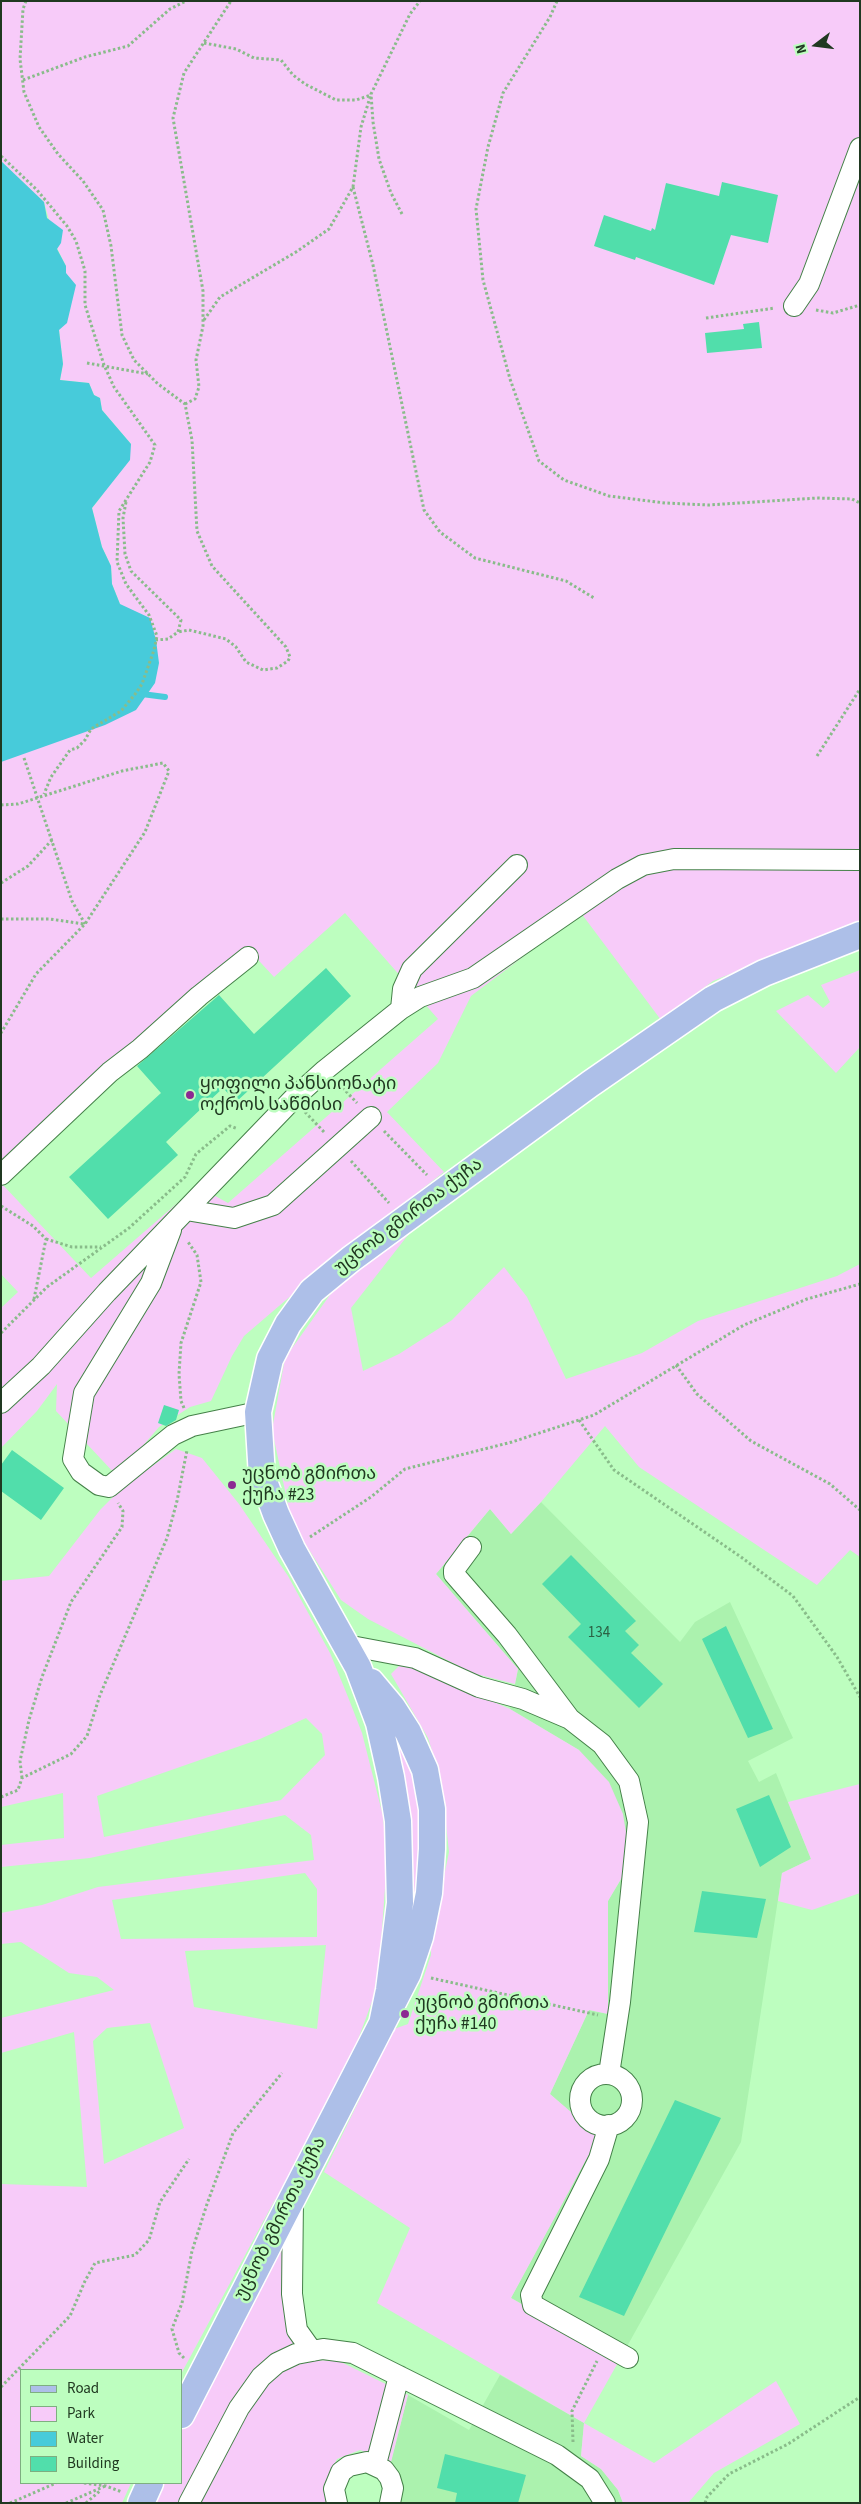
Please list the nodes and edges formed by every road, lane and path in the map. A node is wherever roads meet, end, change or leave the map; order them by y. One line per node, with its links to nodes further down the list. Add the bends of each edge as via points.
1 (26, 1): 7 (path, via 20,59)
2 (186, 1): 7 (path, via 170,10 128,46 85,57)
3 (231, 1): 6 (path)
4 (420, 1): 8 (path, via 410,14)
5 (557, 1): 20 (path, via 503,93 476,209 483,280 510,379 539,461 564,480 609,496 708,505 817,498 852,499)
6 (204, 43): 8 (path, via 236,49 254,58 281,60 305,84 336,100 356,100); 14 (path, via 184,74 172,118 203,291)
7 (22, 80): 17 (path, via 39,127 103,210 122,335 134,360)
8 (371, 94): 11 (path, via 361,127); 12 (path, via 379,159)
9 (860, 148): 13 (street, via 808,284)
10 (1, 156): 16 (path, via 37,190 76,241 85,271 85,305)
11 (353, 187): 14 (path, via 329,229 220,297); 21 (path, via 373,265 424,510 440,532 475,558 566,581)
12 (402, 214)
13 (794, 306)
14 (204, 321): 18 (path, via 196,360 198,387 194,399)
15 (87, 362): 16 (path)
16 (104, 365): 17 (path); 19 (path, via 114,387 156,445 150,462)
17 (148, 374): 18 (path)
18 (185, 404): 22 (path, via 192,440 197,531 212,566 286,647 290,657 277,668 263,670 246,662 226,639 189,630)
19 (127, 499): 22 (path, via 123,518 125,554 131,571 144,587 177,614 181,620); 23 (path, via 119,511 117,562 126,584 150,615 158,636)
20 (860, 503)
21 (594, 598)
22 (178, 632): 23 (path, via 168,639)
23 (156, 640): 27 (path, via 136,693 121,711 91,729 85,740 70,750 51,777)
24 (860, 689): 25 (path)
25 (817, 756)
26 (24, 758): 28 (path)
27 (44, 794): 28 (path); 35 (path, via 122,771 163,763 169,771 145,832)
28 (36, 798): 29 (path); 30 (path)
29 (1, 806)
30 (52, 840): 33 (path, via 28,866); 35 (path, via 72,901)
31 (860, 860): 38 (street, via 674,859 643,865 617,879 473,978 420,997)
32 (517, 865): 38 (street, via 412,969 403,989)
33 (1, 883)
34 (1, 919): 35 (path, via 50,919)
35 (85, 924): 39 (path, via 36,974)
36 (860, 935): 52 (main road, უცნობ გმირთა ქუჩა, via 764,973 713,999 590,1084 351,1259 312,1292 288,1324 270,1359)
37 (248, 957): 42 (street, via 110,1072)
38 (401, 1009): 44 (street, via 293,1099)
39 (1, 1033)
40 (371, 1117): 44 (street, via 273,1205 234,1218)
41 (230, 1126): 46 (path, via 196,1154 185,1177 129,1228)
42 (1, 1175)
43 (1, 1206): 45 (path)
44 (180, 1216): 51 (street, via 41,1366); 54 (path, via 197,1255 201,1282 180,1351 181,1401); 55 (street, via 151,1283 84,1393 73,1459 81,1472 99,1485)
45 (46, 1239): 46 (path, via 72,1246); 48 (path)
46 (102, 1247): 48 (path, via 47,1287)
47 (860, 1284): 50 (path, via 807,1299 744,1325)
48 (34, 1301): 49 (path)
49 (1, 1333)
50 (676, 1365): 53 (path, via 594,1415); 56 (path, via 697,1394 751,1441 830,1484)
51 (1, 1403)
52 (258, 1412): 54 (street); 58 (main road, უცნობ გმირთა ქუჩა, via 262,1476)
53 (579, 1420): 58 (path, via 512,1442 405,1469 371,1497); 60 (path, via 614,1470 793,1596 837,1657)
54 (192, 1426): 55 (street, via 173,1435); 62 (path, via 167,1538 100,1695 87,1736 71,1754)
55 (109, 1487): 62 (path, via 123,1511 122,1527 71,1602 29,1720 20,1761)
56 (860, 1510)
57 (471, 1547): 61 (street, via 454,1574 507,1635)
58 (292, 1549): 59 (main road, უცნობ გმირთა ქუჩა)
59 (352, 1656): 61 (street, via 415,1658 479,1687); 64 (main road, უცნობ გმირთა ქუჩა, via 408,1732 425,1770 432,1809 429,1893); 66 (main road, უცნობ გმირთა ქუჩა, via 386,1746 398,1821 400,1904)
60 (860, 1697)
61 (570, 1718): 65 (street, via 602,1744 629,1781 638,1822)
62 (22, 1778): 63 (path, via 18,1790)
63 (1, 1797)
64 (408, 1973): 65 (path); 66 (main road, უცნობ გმირთა ქუჩა)
65 (618, 2020): 68 (street)
66 (382, 2024): 71 (main road, უცნობ გმირთა ქუჩა)
67 (282, 2073): 75 (path, via 234,2133 192,2251 182,2303 172,2329 179,2353)
68 (609, 2074): 69 (street, via 617,2076 629,2088 632,2104 624,2118); 69 (street, via 592,2077 581,2091 580,2100 586,2116 600,2125)
69 (609, 2126): 72 (street, via 599,2159 531,2295 532,2305)
70 (189, 2159): 77 (path, via 160,2202 149,2240 135,2254 95,2263 70,2316)
71 (293, 2195): 73 (street, via 292,2294 297,2330); 75 (main road, უცნობ გმირთა ქუჩა)
72 (605, 2345): 74 (street); 81 (path, via 572,2411)
73 (312, 2351): 76 (street, via 353,2353); 89 (street, via 277,2363 261,2377 239,2408)
74 (628, 2358)
75 (200, 2375): 79 (main road, უცნობ გმირთა ქუჩა)
76 (399, 2376): 80 (street); 81 (street, via 557,2455)
77 (1, 2387)
78 (860, 2397): 93 (path, via 788,2444 729,2474)
79 (182, 2413)
80 (376, 2464): 90 (street, via 358,2462 341,2472 334,2488); 91 (street, via 390,2478 393,2488)
81 (573, 2467): 92 (street, via 590,2479)
82 (54, 2484): 86 (path)
83 (91, 2484): 84 (path)
84 (106, 2486): 85 (path); 87 (path); 88 (path)
85 (144, 2495)
86 (10, 2503)
87 (66, 2503)
88 (86, 2503)
89 (189, 2503)
90 (337, 2503)
91 (390, 2503)
92 (604, 2503)
93 (705, 2503)

